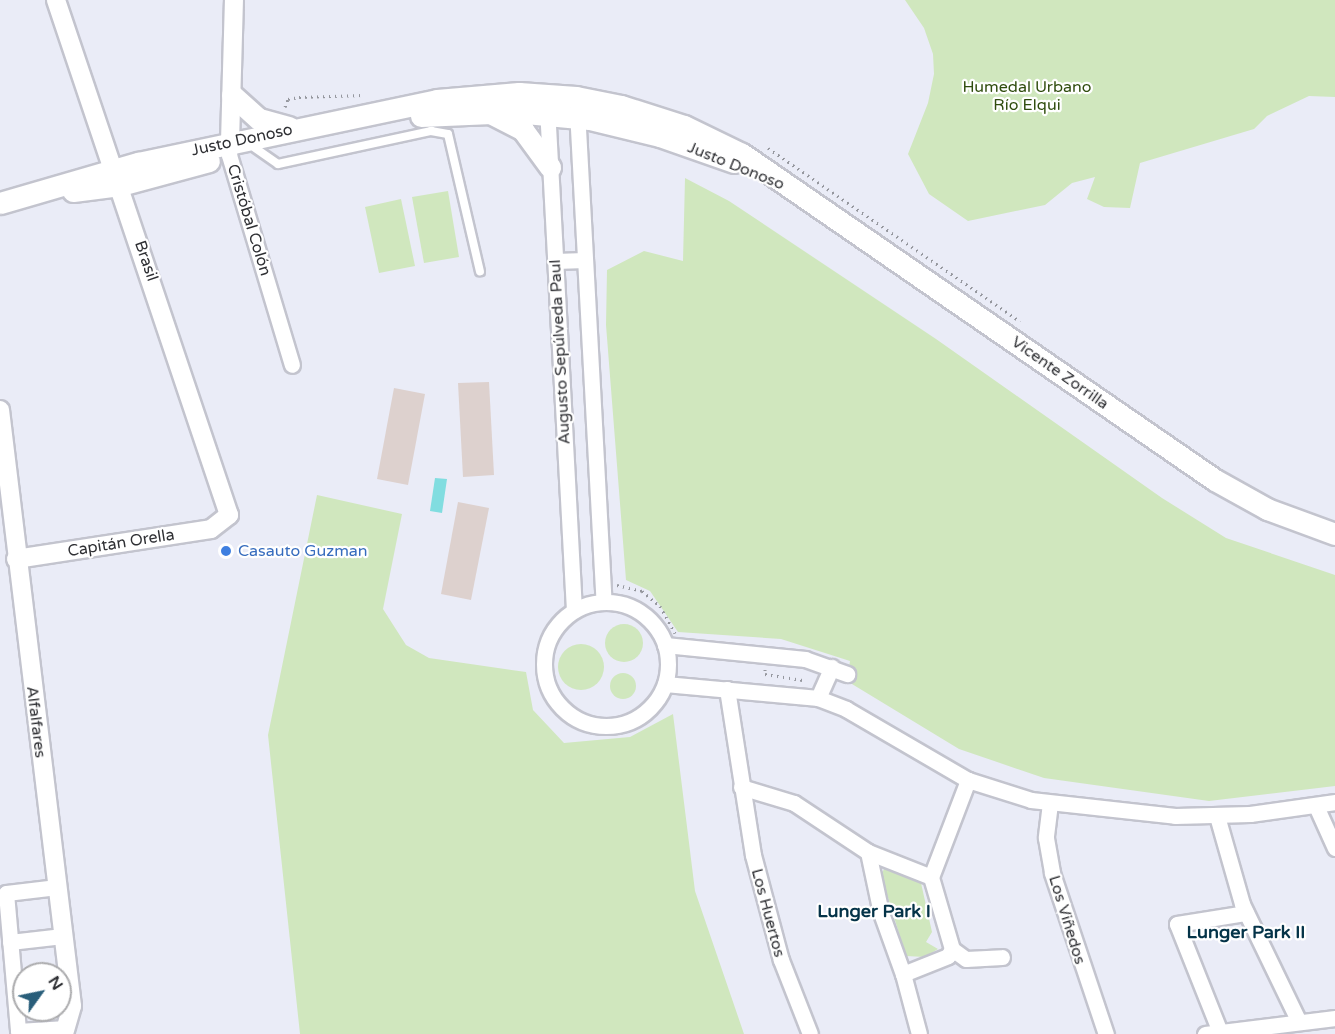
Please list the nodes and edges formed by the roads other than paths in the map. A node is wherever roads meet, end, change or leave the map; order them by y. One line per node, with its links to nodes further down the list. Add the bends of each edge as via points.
1 (56, 0): 11 (street, Brasil)
2 (234, 0): 3 (street, Cristóbal Colón)
3 (232, 95): 7 (main road, via 259,119 279,126); 9 (street, Cristóbal Colón)
4 (547, 104): 5 (main road, Justo Donoso); 6 (main road, Justo Donoso); 7 (main road, Justo Donoso, via 464,96); 10 (street, Augusto Sepúlveda Paul)
5 (577, 107): 12 (main road, Justo Donoso, via 695,148); 14 (street, Augusto Sepúlveda Paul)
6 (483, 111): 8 (main road, Justo Donoso, via 396,119); 10 (main road, via 523,130)
7 (308, 126): 9 (main road, Justo Donoso)
8 (255, 148): 9 (main road, Justo Donoso); 16 (lane, via 278,164 431,131 448,134)
9 (230, 149): 11 (main road, Justo Donoso); 17 (street, Cristóbal Colón)
10 (550, 167): 15 (street, Augusto Sepúlveda Paul)
11 (116, 178): 13 (main road, Justo Donoso, via 30,192); 19 (street, Brasil, via 230,508)
12 (797, 191): 20 (main road, Vicente Zorrilla, via 1215,480 1267,509)
13 (0, 203)
14 (585, 260): 15 (street); 22 (street, Augusto Sepúlveda Paul)
15 (555, 261): 23 (street, Augusto Sepúlveda Paul)
16 (480, 271)
17 (292, 365)
18 (0, 410): 21 (street, Alfalfares)
19 (225, 522): 21 (street, Capitán Orella, via 211,529)
20 (1335, 534)
21 (16, 559): 39 (street, Alfalfares)
22 (604, 601): 23 (street); 24 (street, via 625,604 643,613)
23 (574, 610): 27 (street, via 551,633 544,653 544,675 552,696 566,712 585,725 625,723 657,701)
24 (671, 640): 25 (street); 27 (street)
25 (832, 667): 26 (street); 29 (street)
26 (847, 674)
27 (665, 684): 28 (street)
28 (727, 689): 29 (street); 31 (street, Los Huertos)
29 (818, 698): 30 (street, via 846,709)
30 (968, 780): 33 (street); 38 (street)
31 (741, 787): 37 (street, via 794,802); 53 (street, Los Huertos, via 753,855 781,960)
32 (1335, 802): 34 (street)
33 (1050, 803): 35 (street, via 1133,814); 55 (street, Los Viñedos, via 1046,838 1052,873)
34 (1316, 806): 35 (street); 36 (street)
35 (1217, 816): 40 (street)
36 (1335, 848)
37 (867, 852): 38 (street); 47 (street, via 881,913)
38 (931, 877): 43 (street)
39 (57, 887): 41 (street, Alfalfares); 42 (street, via 6,892)
40 (1246, 913): 50 (street); 52 (street, via 1177,924)
41 (63, 936): 42 (street); 46 (street, Alfalfares)
42 (10, 942): 45 (street)
43 (952, 949): 44 (street, via 966,959); 47 (street, via 948,956)
44 (1002, 957)
45 (14, 962)
46 (64, 962)
47 (903, 974): 54 (street)
48 (1335, 1018): 50 (street)
49 (18, 1022): 51 (street, via 18,1030)
50 (1299, 1022): 52 (street)
51 (65, 1031)
52 (1213, 1033)
53 (810, 1034)
54 (919, 1034)
55 (1106, 1034)

